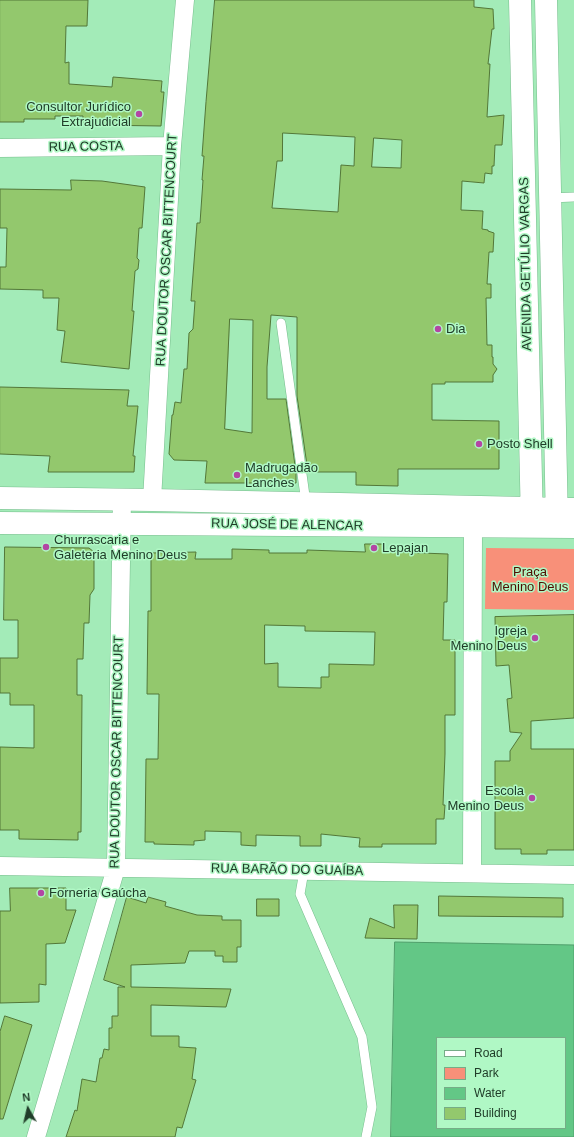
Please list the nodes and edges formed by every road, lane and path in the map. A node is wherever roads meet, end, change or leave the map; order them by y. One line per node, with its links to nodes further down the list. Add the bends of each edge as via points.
1 (185, 0): 4 (street, RUA DOUTOR OSCAR BITTENCOURT)
2 (520, 0): 13 (main road, AVENIDA GETÚLIO VARGAS)
3 (546, 0): 7 (main road, AVENIDA GETÚLIO VARGAS)
4 (172, 146): 5 (street, RUA COSTA); 11 (street, RUA DOUTOR OSCAR BITTENCOURT)
5 (0, 148)
6 (574, 197): 7 (lane)
7 (550, 198): 14 (main road, AVENIDA GETÚLIO VARGAS)
8 (281, 323): 12 (lane)
9 (0, 498): 10 (main road, RUA JOSÉ DE ALENCAR)
10 (122, 499): 11 (main road, RUA JOSÉ DE ALENCAR); 16 (street, RUA DOUTOR OSCAR BITTENCOURT)
11 (152, 500): 12 (main road, RUA JOSÉ DE ALENCAR)
12 (306, 503): 13 (main road, RUA JOSÉ DE ALENCAR)
13 (532, 518): 14 (main road, RUA JOSÉ DE ALENCAR); 17 (main road, RUA JOSÉ DE ALENCAR)
14 (566, 518)
15 (0, 523): 16 (main road, RUA JOSÉ DE ALENCAR)
16 (122, 524): 17 (main road, RUA JOSÉ DE ALENCAR); 19 (street, RUA DOUTOR OSCAR BITTENCOURT)
17 (473, 527): 21 (street)
18 (0, 866): 19 (street, RUA BARÃO DO GUAÍBA)
19 (116, 868): 20 (street, RUA BARÃO DO GUAÍBA); 23 (street, RUA DOUTOR OSCAR BITTENCOURT)
20 (304, 871): 21 (street, RUA BARÃO DO GUAÍBA); 24 (lane, via 300,894 362,1037 372,1107)
21 (472, 873): 22 (street, RUA BARÃO DO GUAÍBA)
22 (574, 875)
23 (36, 1137)
24 (366, 1137)

